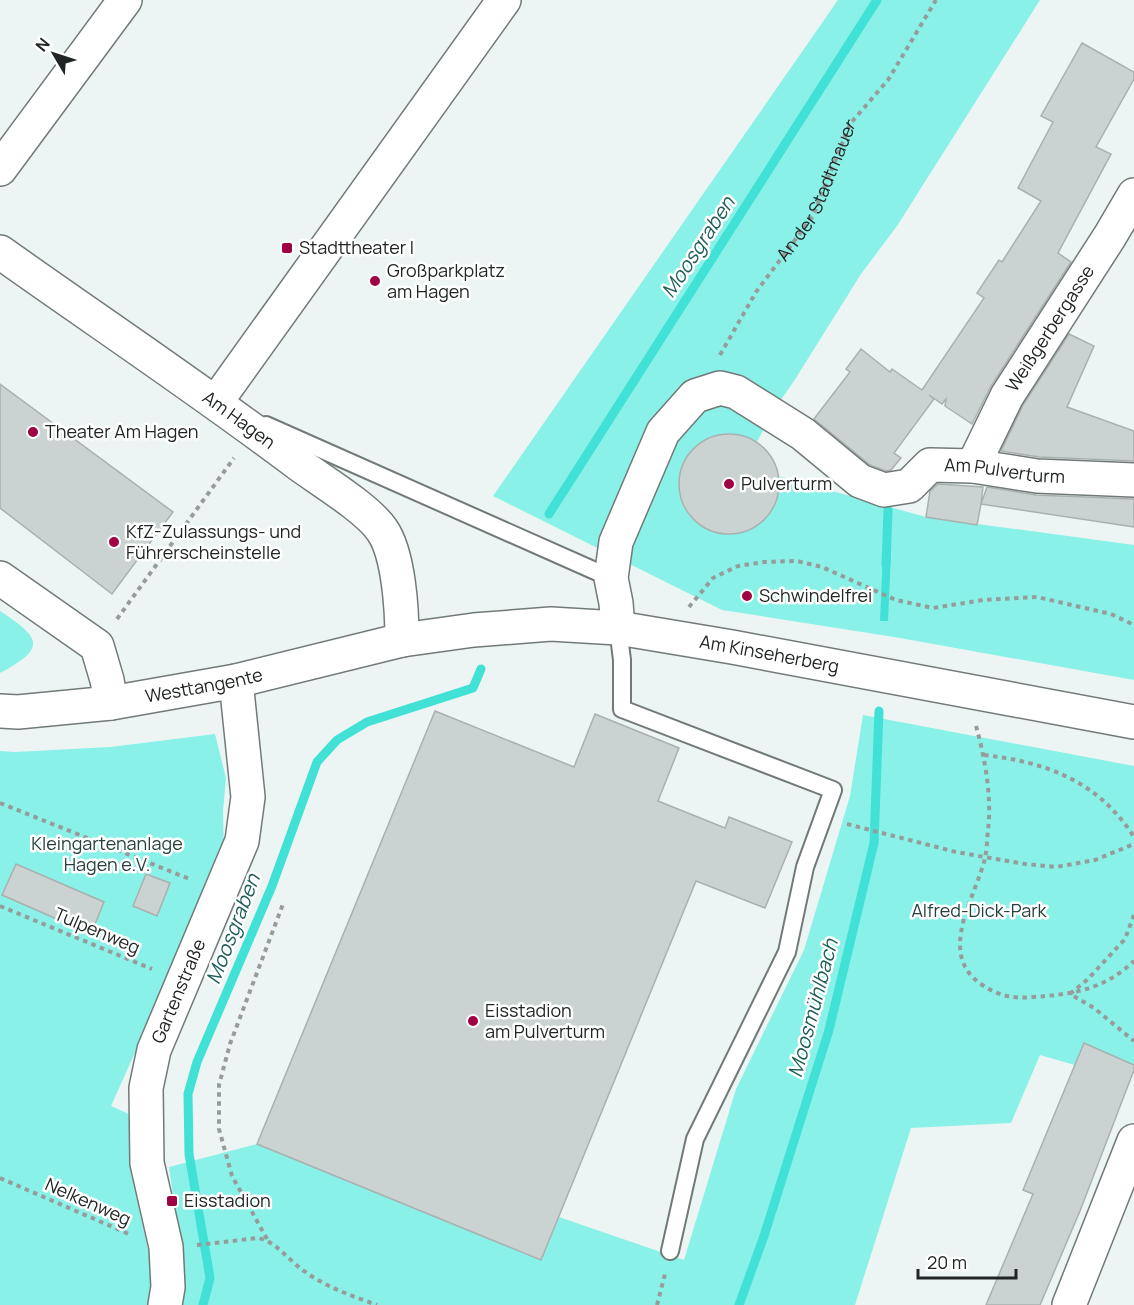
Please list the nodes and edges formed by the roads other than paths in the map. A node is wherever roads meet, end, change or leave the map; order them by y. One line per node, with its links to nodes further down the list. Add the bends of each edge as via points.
1 (125, 0): 3 (street)
2 (504, 0): 6 (street)
3 (0, 169)
4 (1134, 195): 7 (street, Weißgerbergasse, via 1007,396)
5 (0, 252): 6 (street, Am Hagen)
6 (216, 402): 10 (lane); 12 (street, Am Hagen, via 381,528 392,550)
7 (973, 466): 8 (street, Am Pulverturm, via 1037,476); 10 (street, Am Pulverturm, via 930,465 909,486 884,490 860,481 803,434 728,390 695,396 663,432 616,542)
8 (1134, 480)
9 (0, 578): 14 (street, via 97,646)
10 (611, 578): 11 (street)
11 (618, 628): 12 (street, Am Kinseherberg, via 514,626); 16 (street, Am Kinseherberg); 18 (lane, via 622,708 833,790 805,867 787,952 695,1139)
12 (402, 640): 13 (street, Westtangente)
13 (236, 681): 14 (street, Westtangente); 19 (street, Gartenstraße, via 248,797 242,841 154,1050 146,1088 147,1163 177,1246)
14 (111, 703): 15 (street, Westtangente)
15 (0, 711)
16 (1134, 722)
17 (1134, 1141): 20 (street)
18 (670, 1251)
19 (165, 1305)
20 (1069, 1305)

